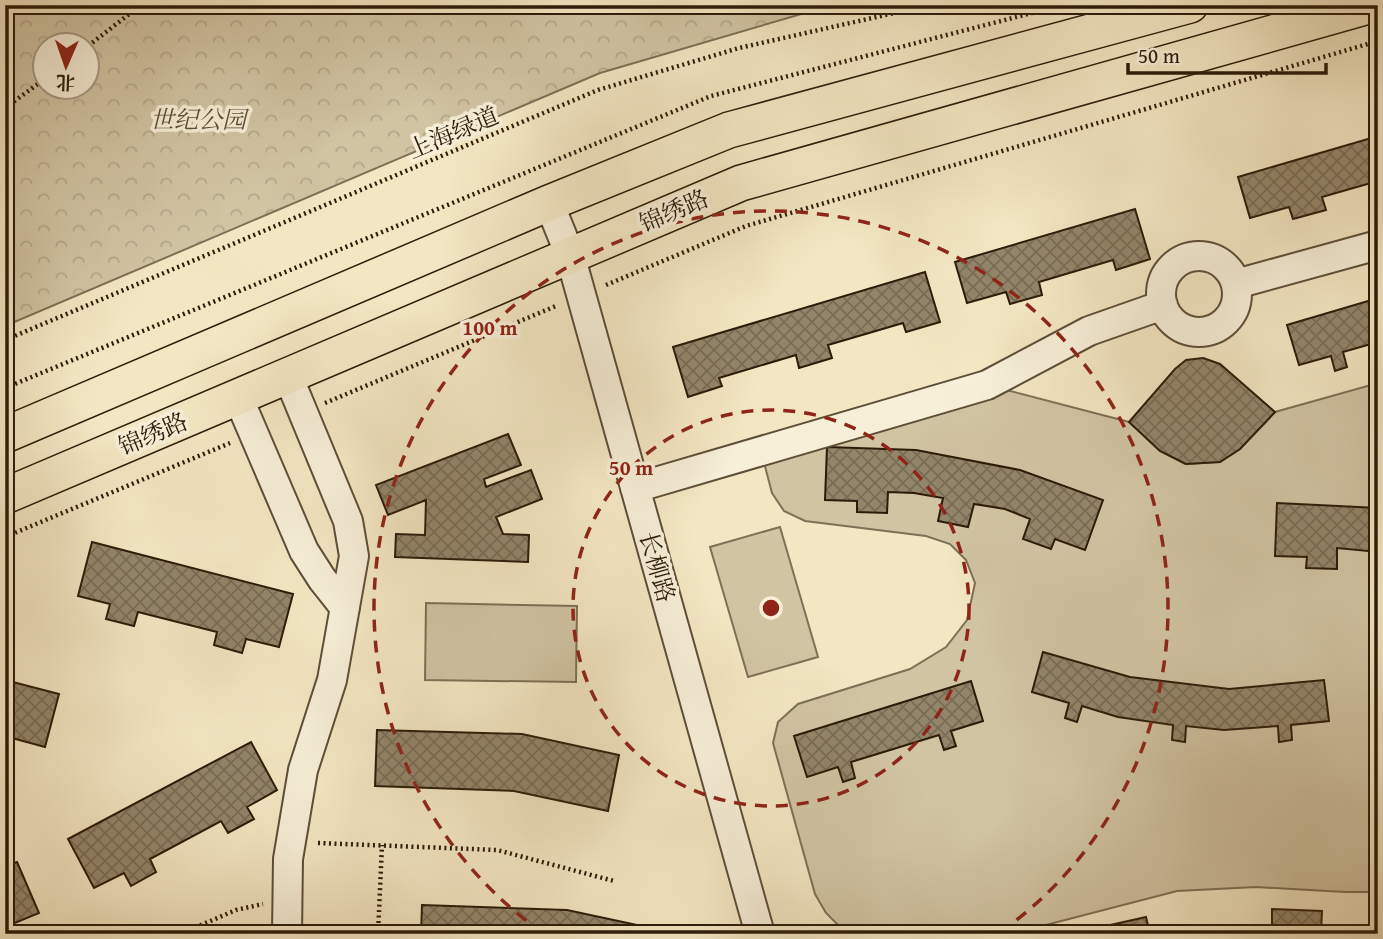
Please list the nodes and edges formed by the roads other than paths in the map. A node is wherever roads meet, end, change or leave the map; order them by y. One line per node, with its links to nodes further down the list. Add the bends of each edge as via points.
1 (1189, 5): 3 (main road, via 729,130)
2 (1371, 5): 5 (main road, 锦绣路, via 741,183)
3 (549, 203): 5 (street, 长柳路); 10 (main road)
4 (1378, 244): 6 (street)
5 (570, 255): 8 (main road, 锦绣路); 11 (street, 长柳路)
6 (1236, 284): 7 (street, via 1234,310 1226,321 1202,332 1179,326); 7 (street, via 1222,263 1210,257 1185,258 1174,264 1161,284)
7 (1163, 305): 11 (street, via 1089,331 987,385)
8 (288, 376): 9 (main road, 锦绣路); 13 (street, via 348,521 354,556)
9 (238, 397): 12 (main road, 锦绣路); 13 (street, via 304,551)
10 (5, 435)
11 (635, 488): 15 (street, 长柳路)
12 (5, 496)
13 (345, 608): 14 (street, via 332,680 303,770 288,859)
14 (287, 934)
15 (760, 934)

